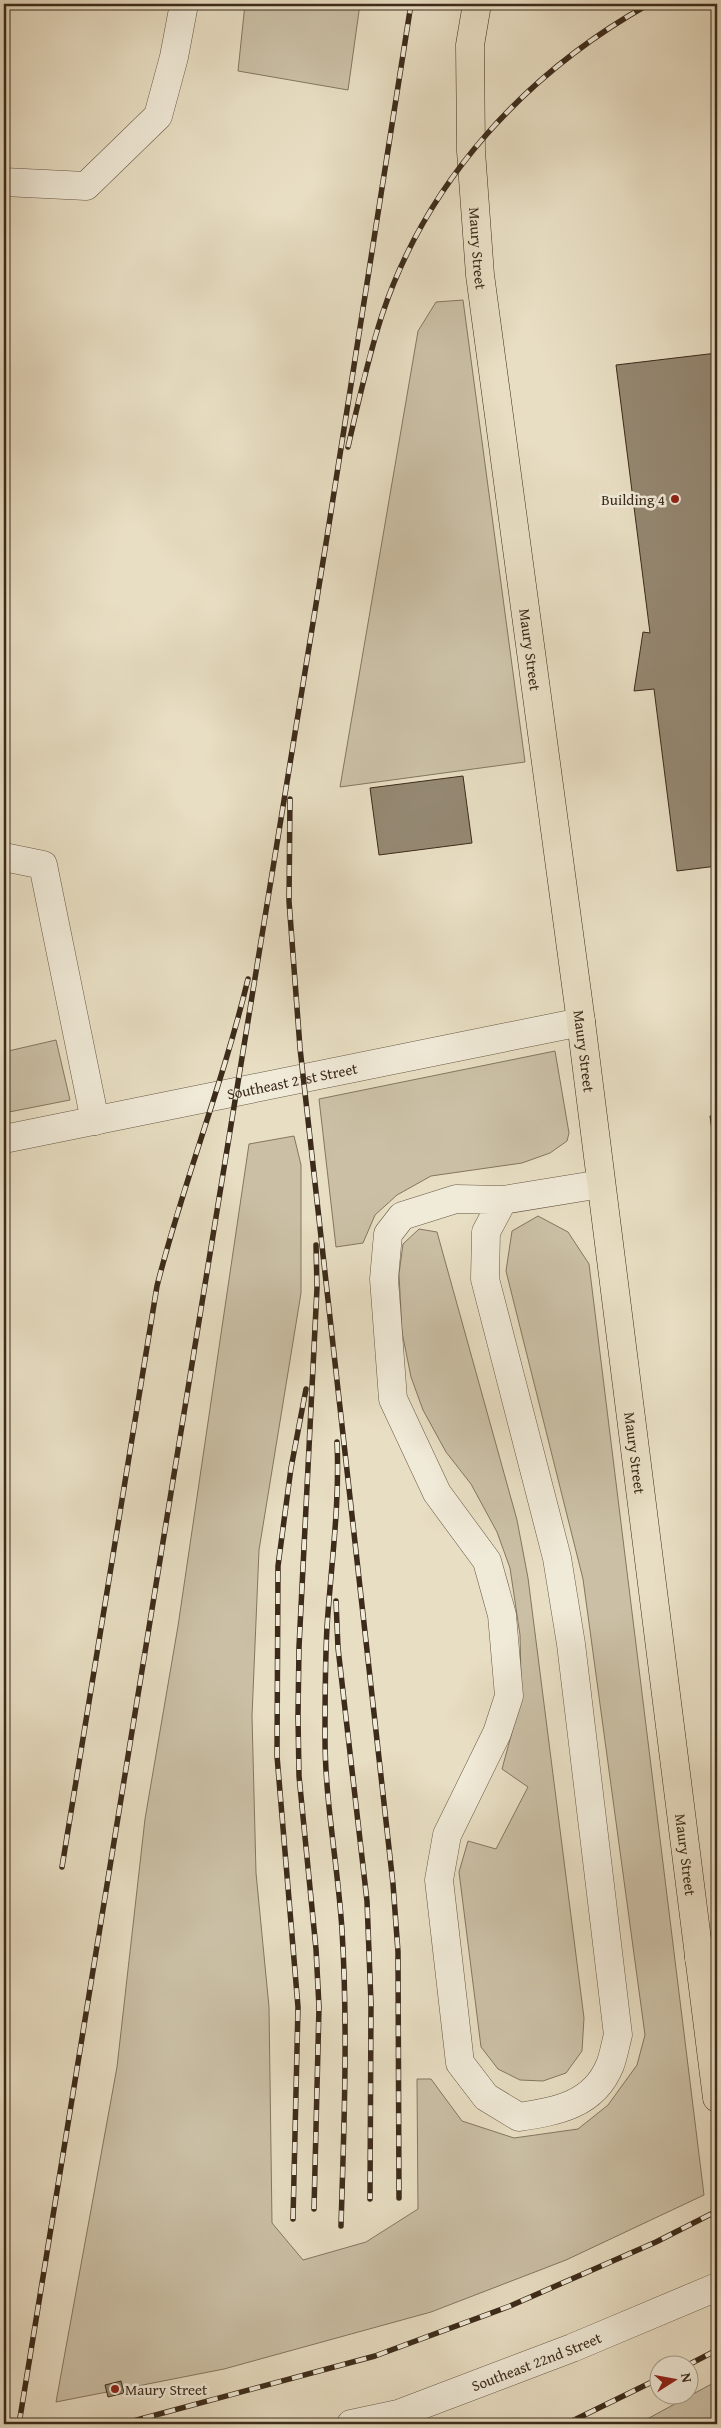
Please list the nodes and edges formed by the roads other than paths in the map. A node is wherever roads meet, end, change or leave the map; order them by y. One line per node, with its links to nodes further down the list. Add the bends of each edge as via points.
1 (184, 4): 3 (street, via 158,116 86,186)
2 (477, 4): 5 (main road, Maury Street, via 470,45 471,151 480,275)
3 (4, 182)
4 (4, 857): 6 (street, via 43,865)
5 (581, 1022): 6 (street, Southeast 21st Street); 8 (main road, Maury Street)
6 (95, 1121): 7 (street, Southeast 21st Street)
7 (4, 1139)
8 (601, 1184): 9 (street); 10 (main road, Maury Street)
9 (503, 1200): 9 (street, via 486,1232 485,1279 558,1558 618,2035 610,2065 594,2091 560,2111 519,2117 486,2097 460,2063 439,1880 447,1835 497,1733 509,1696 502,1615 487,1561 437,1493 393,1399 384,1278 388,1234 402,1216 456,1199)
10 (708, 1957): 11 (main road, Maury Street)
11 (717, 2098)
12 (717, 2287): 13 (street, Southeast 22nd Street, via 572,2348 407,2410)
13 (351, 2424)

